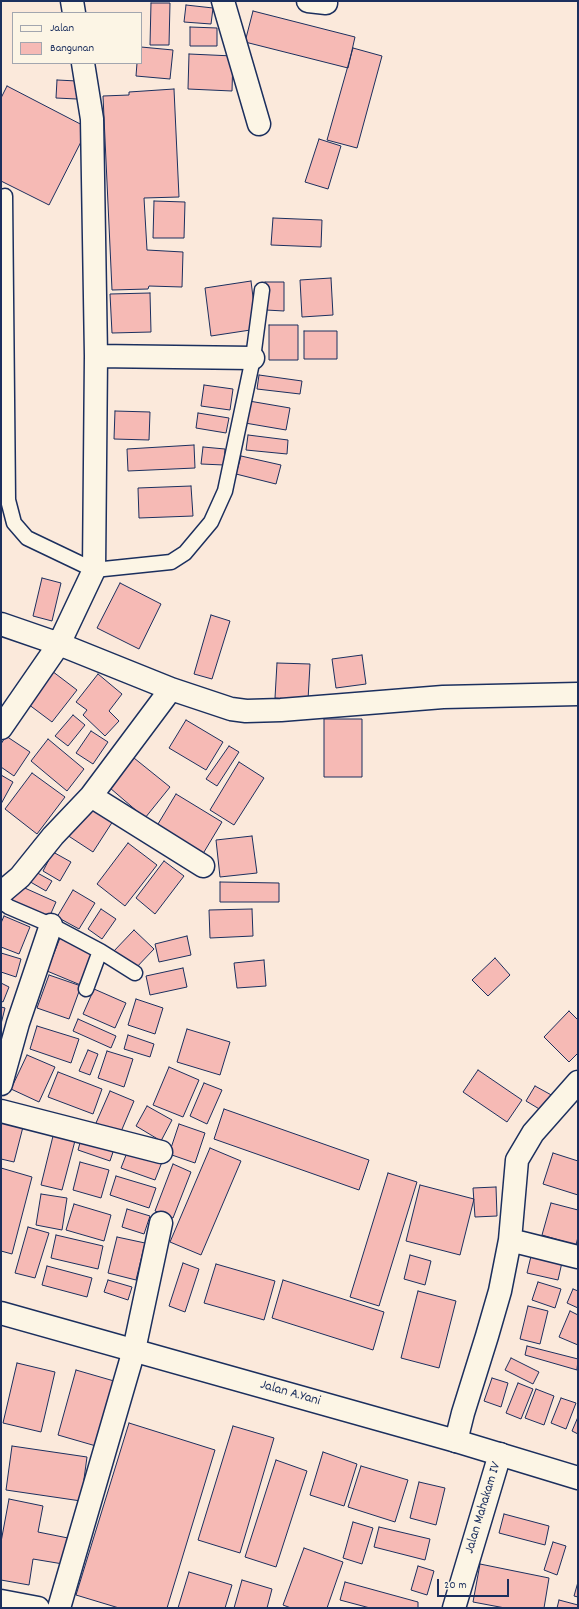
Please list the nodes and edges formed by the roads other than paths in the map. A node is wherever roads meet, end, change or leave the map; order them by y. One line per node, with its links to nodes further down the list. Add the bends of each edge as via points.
1 (72, 1): 3 (main road)
2 (223, 1): 5 (main road)
3 (74, 12)
4 (83, 64): 8 (main road, via 92,119)
5 (259, 124)
6 (5, 196): 10 (lane)
7 (262, 290): 9 (lane)
8 (96, 356): 9 (main road); 11 (main road)
9 (253, 358): 11 (lane, via 225,491 211,522 185,553 171,562)
10 (4, 499): 11 (lane, via 14,523 28,538)
11 (94, 570): 13 (main road)
12 (1, 624): 13 (main road)
13 (59, 644): 14 (main road); 16 (main road)
14 (171, 689): 15 (main road, via 246,711 443,697); 17 (main road)
15 (578, 694)
16 (1, 728)
17 (91, 796): 18 (main road); 19 (main road, via 53,836 20,877)
18 (202, 866)
19 (1, 893)
20 (1, 897): 21 (lane, via 2,902 9,907)
21 (51, 925): 22 (lane); 26 (main road, via 18,1023)
22 (100, 951): 23 (lane); 24 (lane)
23 (135, 973)
24 (86, 989)
25 (578, 1082): 30 (main road, via 533,1133 517,1160)
26 (1, 1084)
27 (1, 1111): 28 (main road)
28 (161, 1152)
29 (161, 1223): 33 (main road)
30 (510, 1240): 31 (main road); 34 (main road, via 498,1298)
31 (578, 1257)
32 (1, 1313): 33 (main road, Jalan A.Yani)
33 (134, 1350): 34 (main road, Jalan A.Yani); 39 (main road)
34 (456, 1441): 35 (main road, Jalan A.Yani)
35 (500, 1454): 36 (main road, Jalan A.Yani); 40 (main road, Jalan Mahakam IV)
36 (578, 1478)
37 (1, 1601): 38 (main road)
38 (38, 1608)
39 (59, 1608)
40 (454, 1608)

